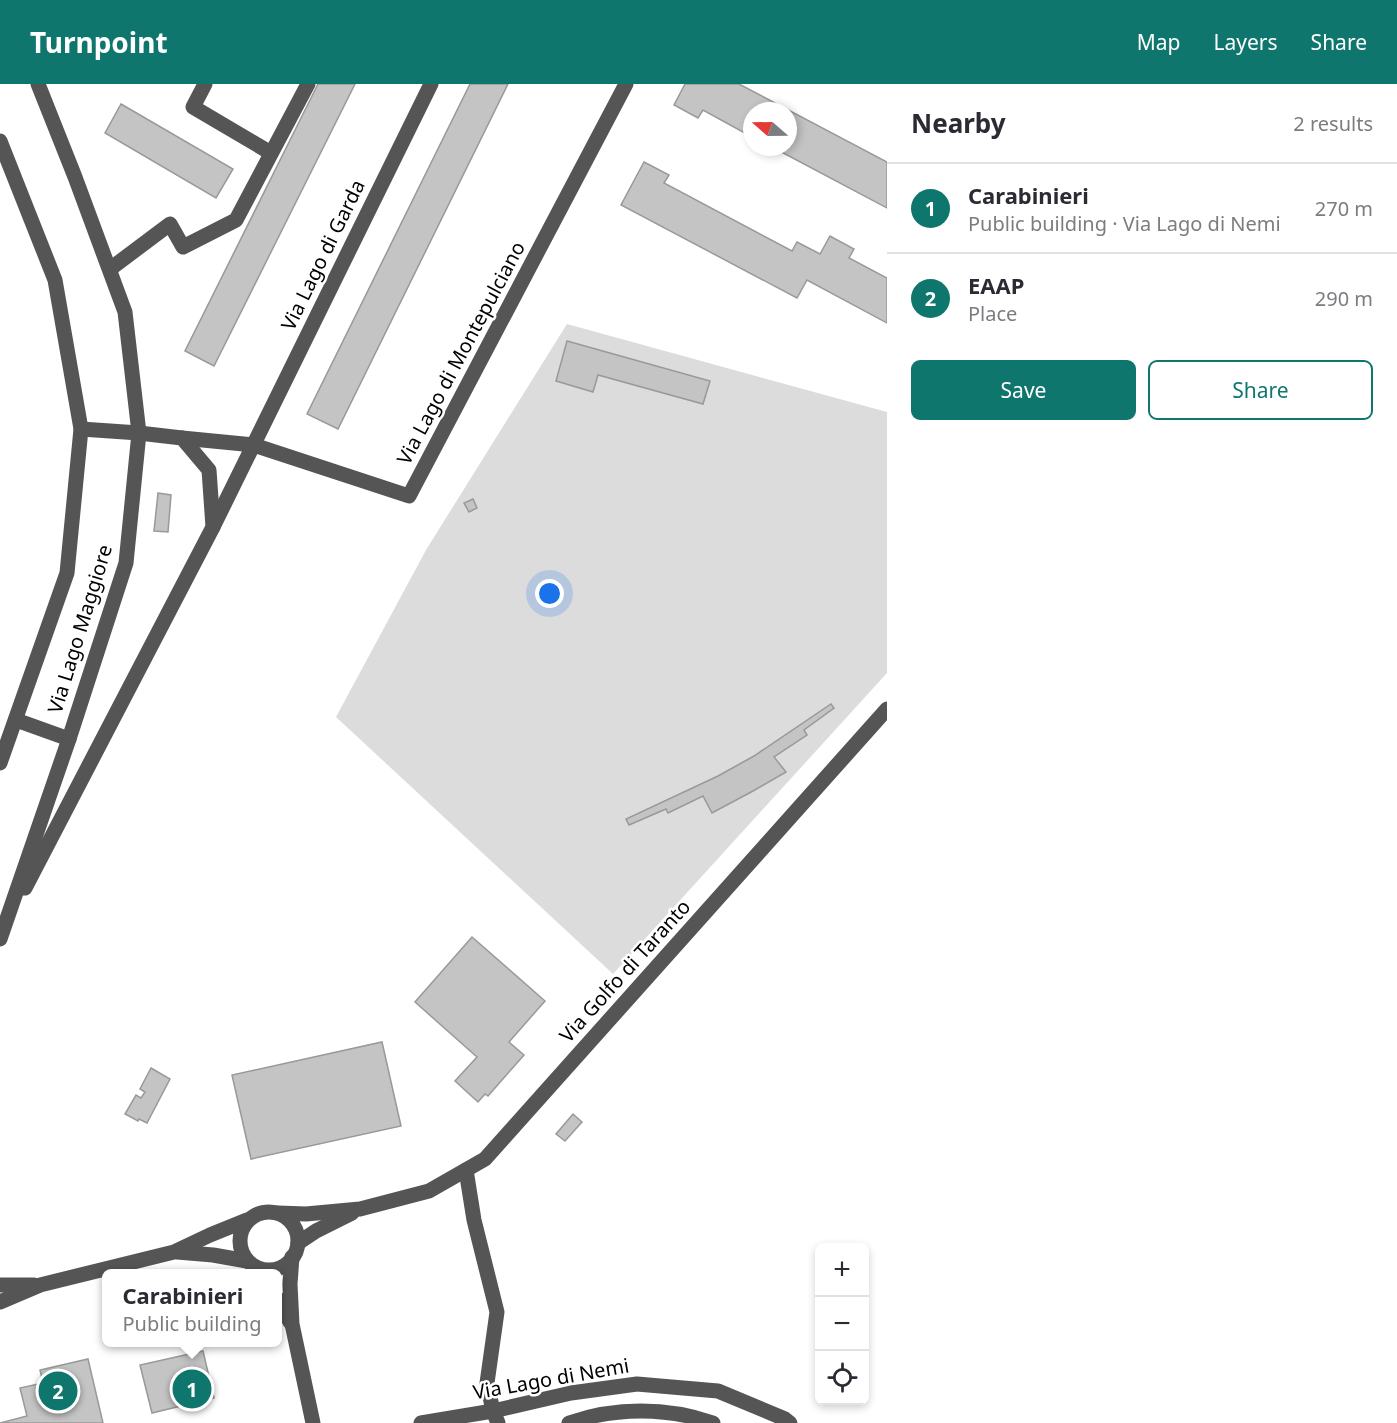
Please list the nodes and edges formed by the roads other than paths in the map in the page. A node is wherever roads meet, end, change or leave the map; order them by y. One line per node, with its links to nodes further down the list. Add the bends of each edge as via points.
1 (38, 84): 8 (street, Via Lago Maggiore)
2 (205, 84): 7 (street, via 193,107)
3 (308, 84): 7 (street)
4 (431, 84): 12 (street, Via Lago di Garda)
5 (626, 84): 12 (street, Via Lago di Montepulciano, via 409,496)
6 (0, 141): 9 (street, Via Lago Maggiore, via 56,280)
7 (271, 153): 8 (street, via 236,220 183,248 170,224)
8 (110, 269): 10 (street, Via Lago Maggiore, via 125,312)
9 (81, 429): 10 (street); 15 (street, Via Lago Maggiore, via 67,573)
10 (139, 433): 11 (street); 16 (street, Via Lago Maggiore, via 126,563)
11 (182, 438): 12 (street); 13 (street, via 209,470)
12 (254, 445): 13 (street, Via Lago di Garda)
13 (213, 527): 18 (street, Via Lago di Garda)
14 (887, 709): 19 (street, Via Golfo di Taranto, via 485,1160)
15 (16, 720): 16 (street); 17 (street, Via Lago Maggiore)
16 (69, 739): 18 (street, Via Lago Maggiore)
17 (0, 763)
18 (1, 936)
19 (466, 1170): 20 (street, Via Golfo di Taranto, via 429,1191); 35 (street, via 497,1312 487,1383)
20 (360, 1209): 21 (street, Via Golfo di Taranto); 23 (street, Via Golfo di Taranto, via 316,1231)
21 (278, 1213): 22 (street, via 262,1212); 23 (street, via 293,1225 297,1234)
22 (247, 1220): 24 (street); 25 (street, via 240,1236)
23 (295, 1250): 28 (street, via 286,1264); 34 (street, via 290,1284)
24 (174, 1252): 25 (street); 26 (street)
25 (247, 1261): 27 (street)
26 (104, 1269)
27 (259, 1269)
28 (274, 1269)
29 (102, 1270): 31 (street)
30 (0, 1285): 31 (street)
31 (39, 1285): 32 (street)
32 (0, 1302)
33 (282, 1306): 34 (street)
34 (292, 1324): 36 (street)
35 (495, 1417): 37 (street, Via Lago di Nemi); 40 (street, Via Lago di Nemi, via 571,1393 638,1384 718,1391)
36 (313, 1423)
37 (421, 1423)
38 (569, 1423): 39 (street, via 602,1414 651,1410)
39 (713, 1423)
40 (789, 1423)

